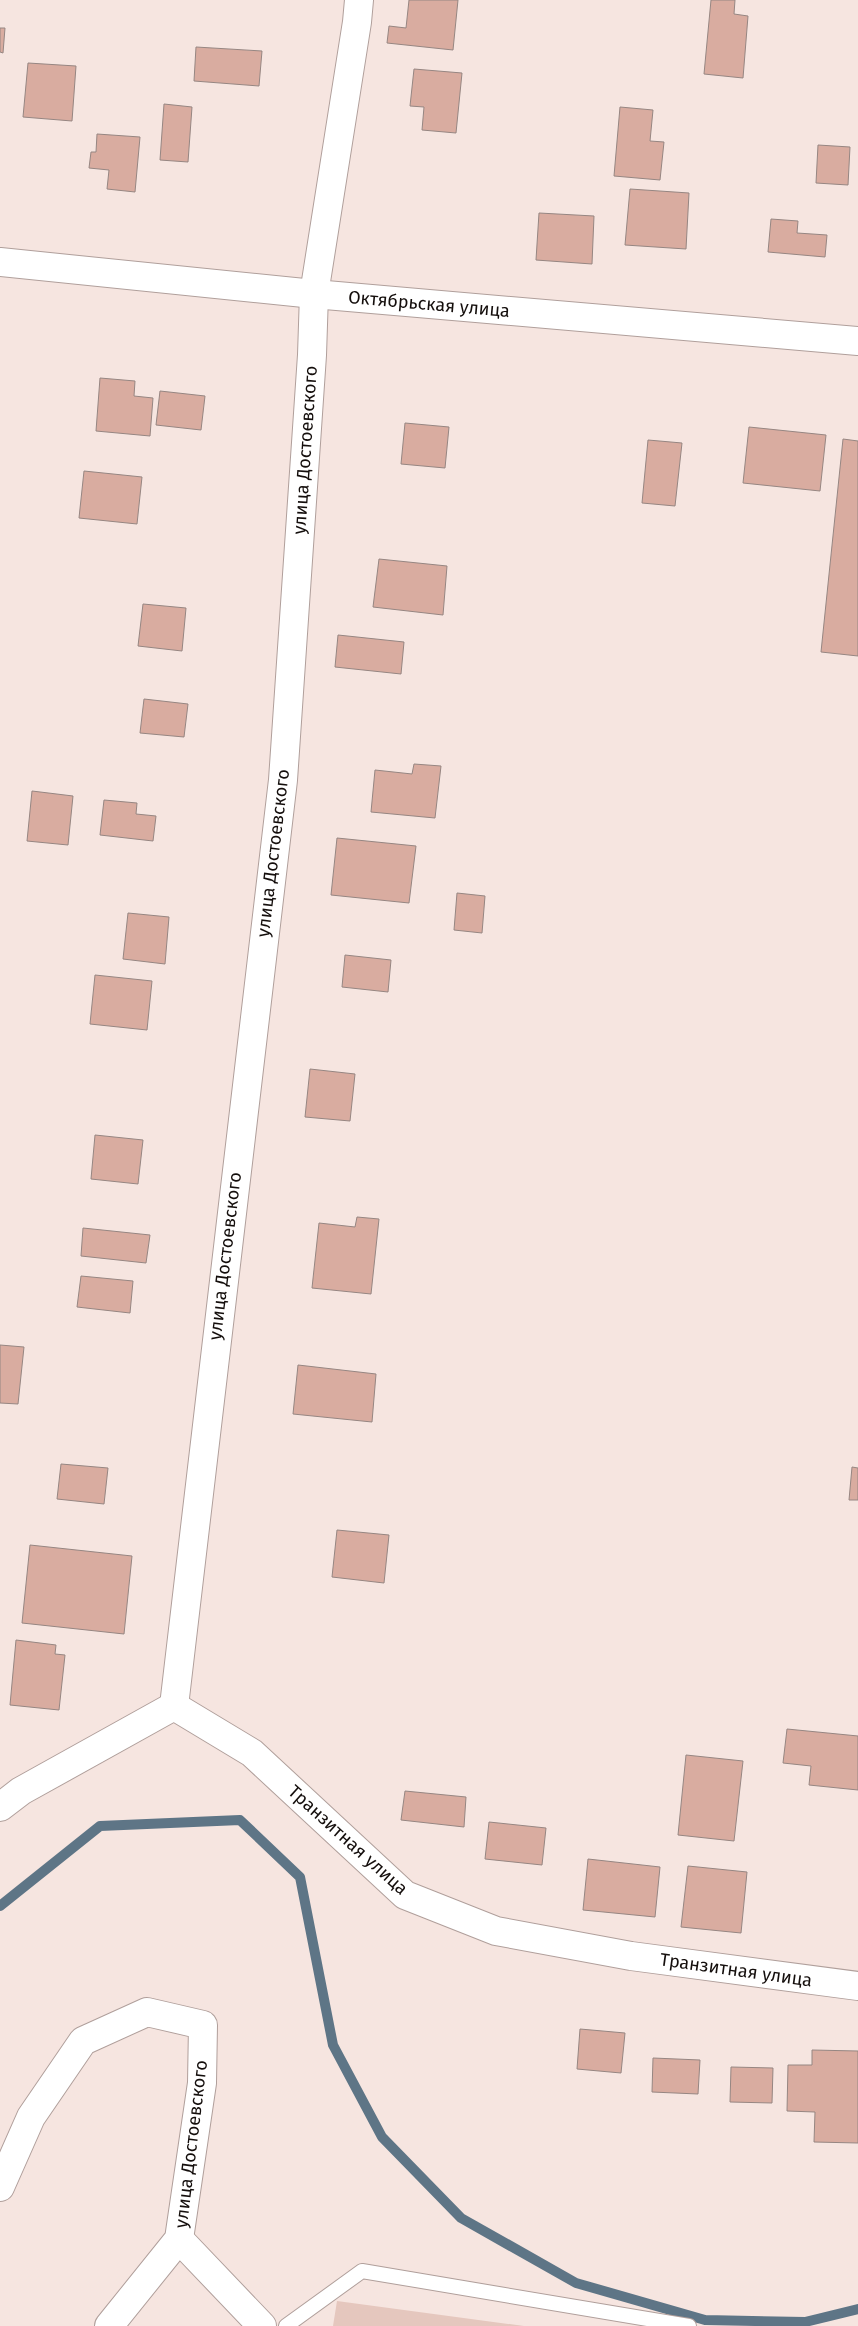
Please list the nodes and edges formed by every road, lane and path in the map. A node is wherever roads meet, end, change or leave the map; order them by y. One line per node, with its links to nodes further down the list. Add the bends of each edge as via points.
1 (359, 0): 3 (street, улица Достоевского)
2 (0, 262): 3 (street, Октябрьская улица)
3 (314, 294): 4 (street, Октябрьская улица); 5 (street, улица Достоевского, via 283,780)
4 (858, 341)
5 (174, 1706): 6 (street, via 20,1791); 7 (street, Транзитная улица, via 252,1753 404,1895 496,1931 631,1956)
6 (0, 1808)
7 (858, 1986)
8 (0, 2187): 9 (street, улица Достоевского, via 31,2116 83,2042 147,2012 204,2025 202,2083)
9 (179, 2239): 10 (street, улица Достоевского); 11 (street)
10 (109, 2326)
11 (262, 2326)
12 (286, 2326): 13 (lane, via 362,2271)
13 (689, 2326)

